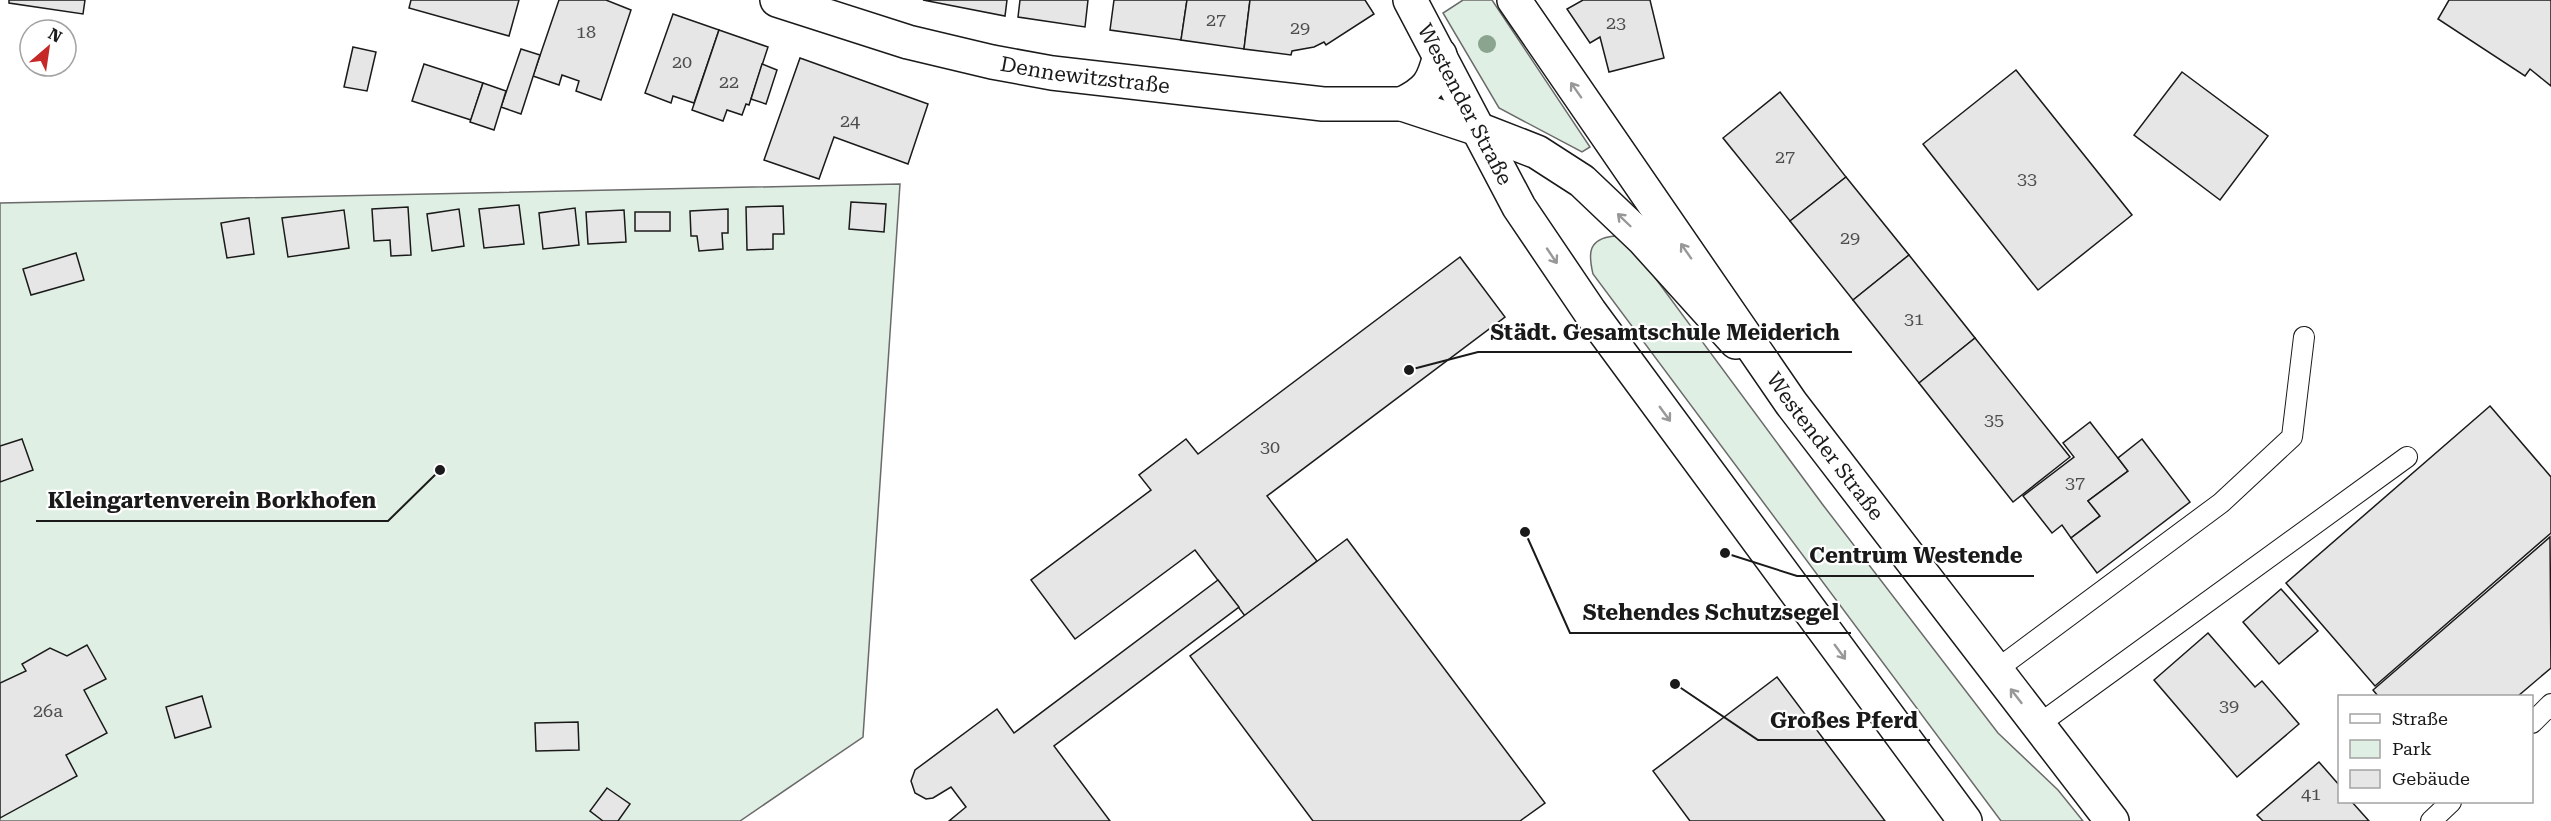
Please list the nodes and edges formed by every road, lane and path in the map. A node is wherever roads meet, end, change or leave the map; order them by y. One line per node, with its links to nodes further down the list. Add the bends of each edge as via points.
1 (777, 0): 5 (main road, Dennewitzstraße, via 908,42 1052,73 1323,104)
2 (1410, 0): 4 (main road, Westender Straße)
3 (1514, 0): 8 (main road, Westender Straße, one-way to 3)
4 (1440, 55): 5 (main road, via 1434,77 1423,93); 6 (main road, Westender Straße)
5 (1402, 104): 6 (main road, Dennewitzstraße)
6 (1478, 129): 8 (main road, Dennewitzstraße, one-way to 6, via 1643,239 1582,181 1537,152); 15 (main road, Westender Straße, one-way to 15, via 1519,207 1590,312)
7 (2304, 338): 10 (lane, via 2292,437 2221,503)
8 (1791, 403): 10 (main road, Westender Straße)
9 (2407, 457): 13 (lane)
10 (1996, 670): 13 (main road, Westender Straße, one-way to 10)
11 (2551, 704): 12 (lane)
12 (2533, 722)
13 (2038, 725): 16 (main road, Westender Straße)
14 (2449, 803): 17 (lane)
15 (1965, 821)
16 (2112, 821)
17 (2431, 821)

